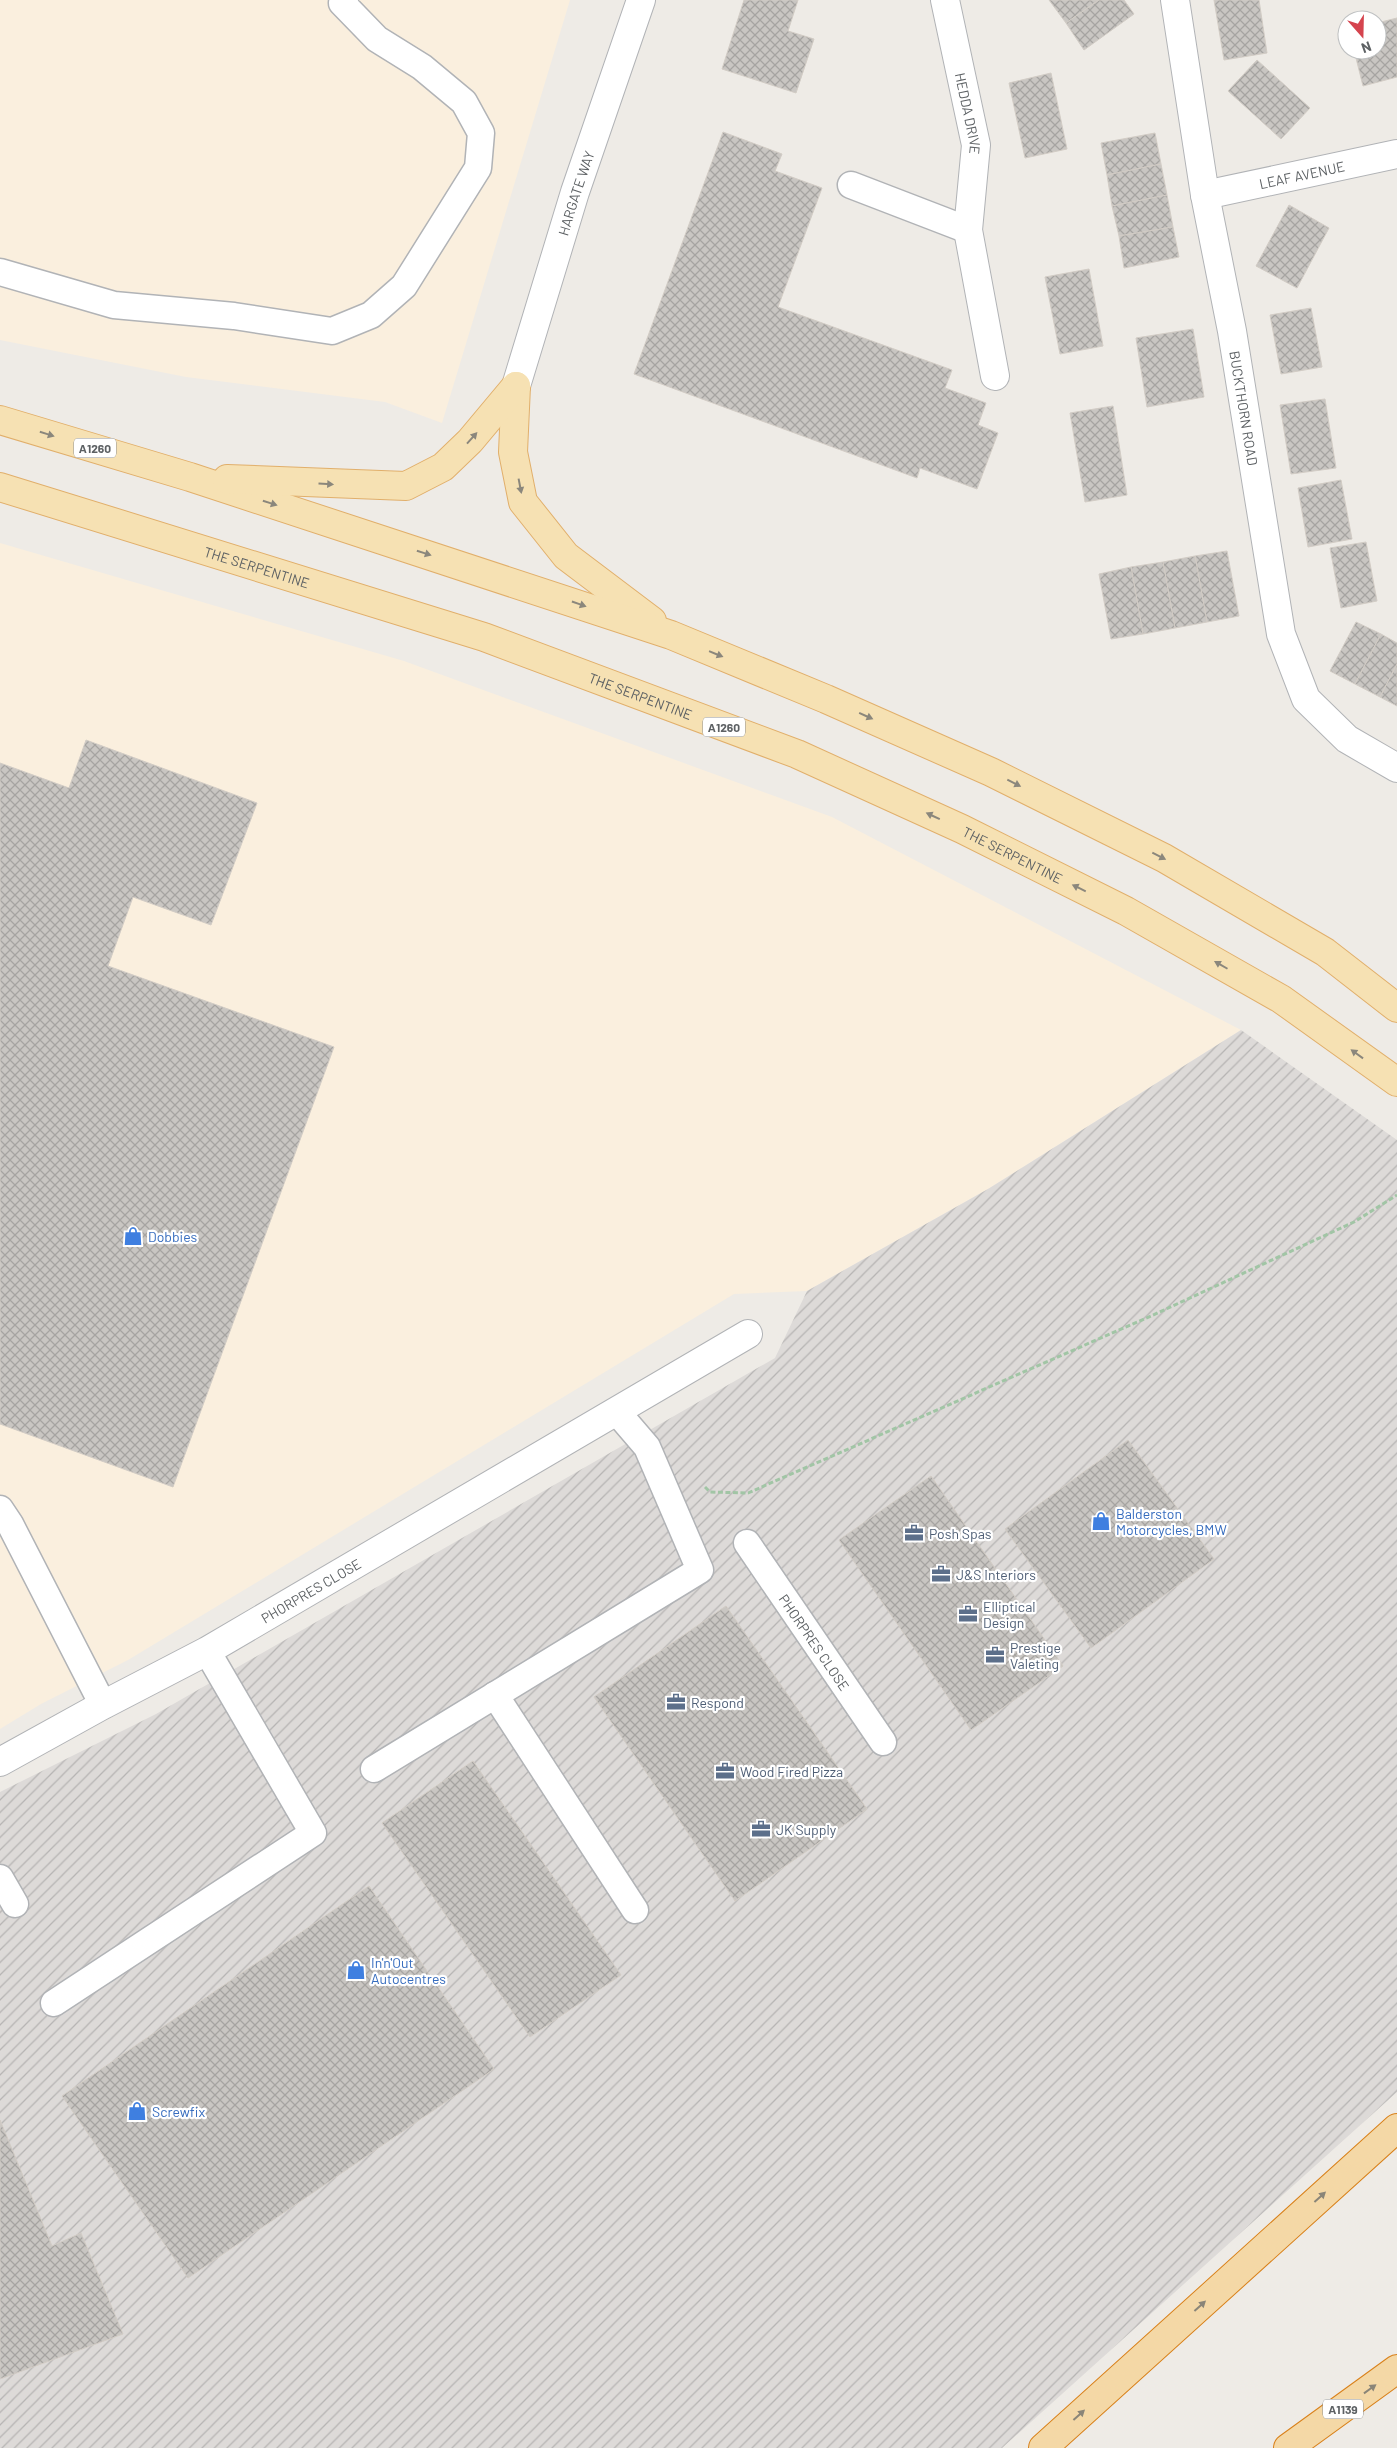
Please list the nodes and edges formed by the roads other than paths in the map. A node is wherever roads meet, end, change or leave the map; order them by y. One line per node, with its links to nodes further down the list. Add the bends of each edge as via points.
1 (345, 0): 9 (lane, via 342,3 377,39 422,67 464,102 481,133 478,168 404,286 371,316 332,331 234,316 114,305)
2 (640, 0): 11 (street, HARGATE WAY)
3 (944, 0): 8 (street, HEDDA DRIVE, via 976,145)
4 (1175, 0): 7 (street, BUCKTHORN ROAD)
5 (1397, 154): 7 (street, LEAF AVENUE)
6 (851, 185): 8 (lane)
7 (1205, 195): 16 (street, BUCKTHORN ROAD, via 1232,332 1280,634 1306,699 1347,739)
8 (968, 230): 10 (street, HEDDA DRIVE)
9 (0, 272)
10 (995, 376)
11 (516, 386): 13 (main road, one-way to 11, via 406,486 442,467 470,441); 15 (main road, one-way to 15, via 513,452 523,502 566,556)
12 (0, 420): 13 (main road, A1260, one-way to 13)
13 (190, 477): 15 (main road, A1260, one-way to 15)
14 (0, 487): 18 (main road, THE SERPENTINE / A1260, one-way to 14, via 1281,999 1126,911 962,829 797,754 484,637)
15 (671, 635): 17 (main road, A1260, one-way to 17, via 826,698 991,772 1164,858 1325,952)
16 (1397, 768)
17 (1397, 1008)
18 (1397, 1082)
19 (748, 1334): 20 (street, PHORPRES CLOSE)
20 (617, 1412): 23 (street, PHORPRES CLOSE); 24 (lane, via 646,1447 700,1570)
21 (0, 1509): 25 (lane)
22 (747, 1543): 26 (lane, PHORPRES CLOSE)
23 (207, 1652): 25 (street, PHORPRES CLOSE); 32 (lane, via 314,1833)
24 (495, 1695): 28 (lane); 31 (lane)
25 (103, 1705): 27 (street, PHORPRES CLOSE)
26 (883, 1742)
27 (0, 1762)
28 (374, 1769)
29 (0, 1878): 30 (lane)
30 (14, 1904)
31 (635, 1910)
32 (54, 2003)
33 (1397, 2128): 35 (highway, one-way to 33)
34 (1397, 2369): 36 (highway, A1139, one-way to 34)
35 (1043, 2448)
36 (1288, 2448)

